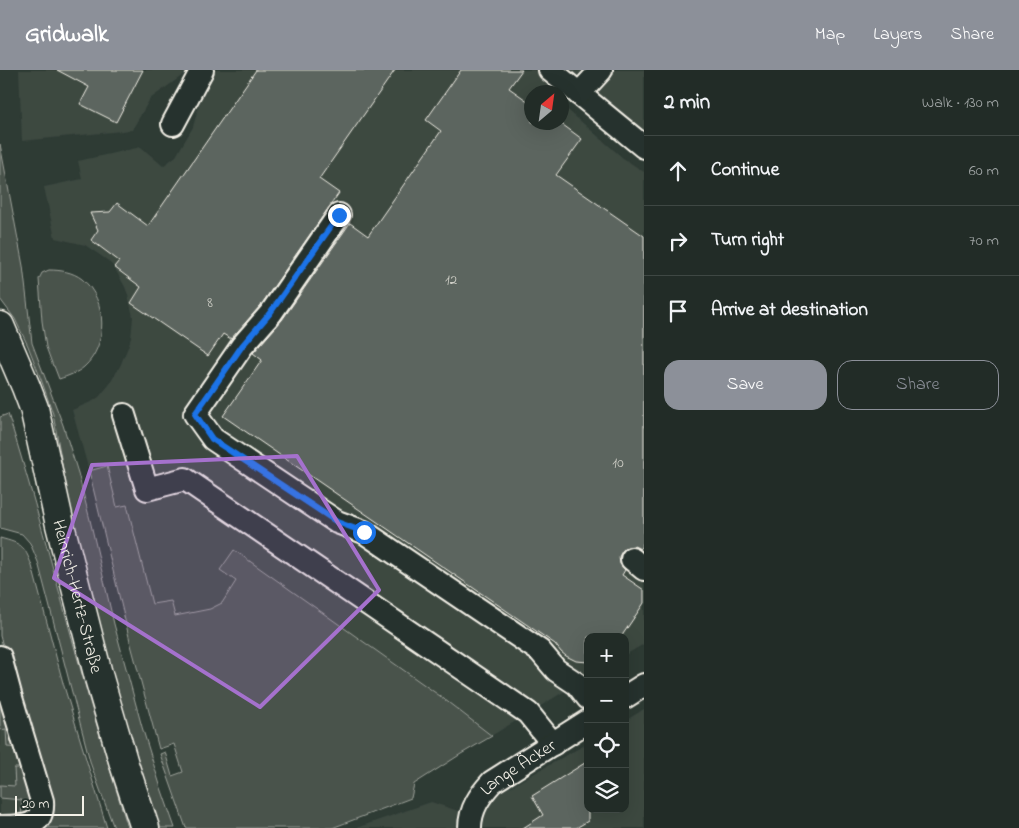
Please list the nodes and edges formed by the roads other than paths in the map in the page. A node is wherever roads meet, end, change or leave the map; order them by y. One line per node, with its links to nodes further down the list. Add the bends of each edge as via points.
1 (202, 70): 5 (street)
2 (550, 70): 4 (street)
3 (601, 70): 4 (street)
4 (579, 94): 6 (street)
5 (173, 124)
6 (644, 147)
7 (339, 215): 13 (street, via 195,414 212,439 337,522 364,532 540,651 556,670)
8 (0, 326): 9 (main road, Heinrich-Hertz-Straße)
9 (8, 354): 18 (main road, Heinrich-Hertz-Straße, via 34,408 94,659)
10 (124, 415): 16 (street, via 147,489 185,480 528,713)
11 (0, 657): 17 (street, via 42,801 36,824)
12 (644, 685): 14 (street)
13 (584, 693)
14 (629, 694)
15 (585, 723): 16 (street, Lange Äcker)
16 (553, 744): 19 (street, Lange Äcker, via 492,782 476,803)
17 (0, 827)
18 (144, 828)
19 (470, 828)

